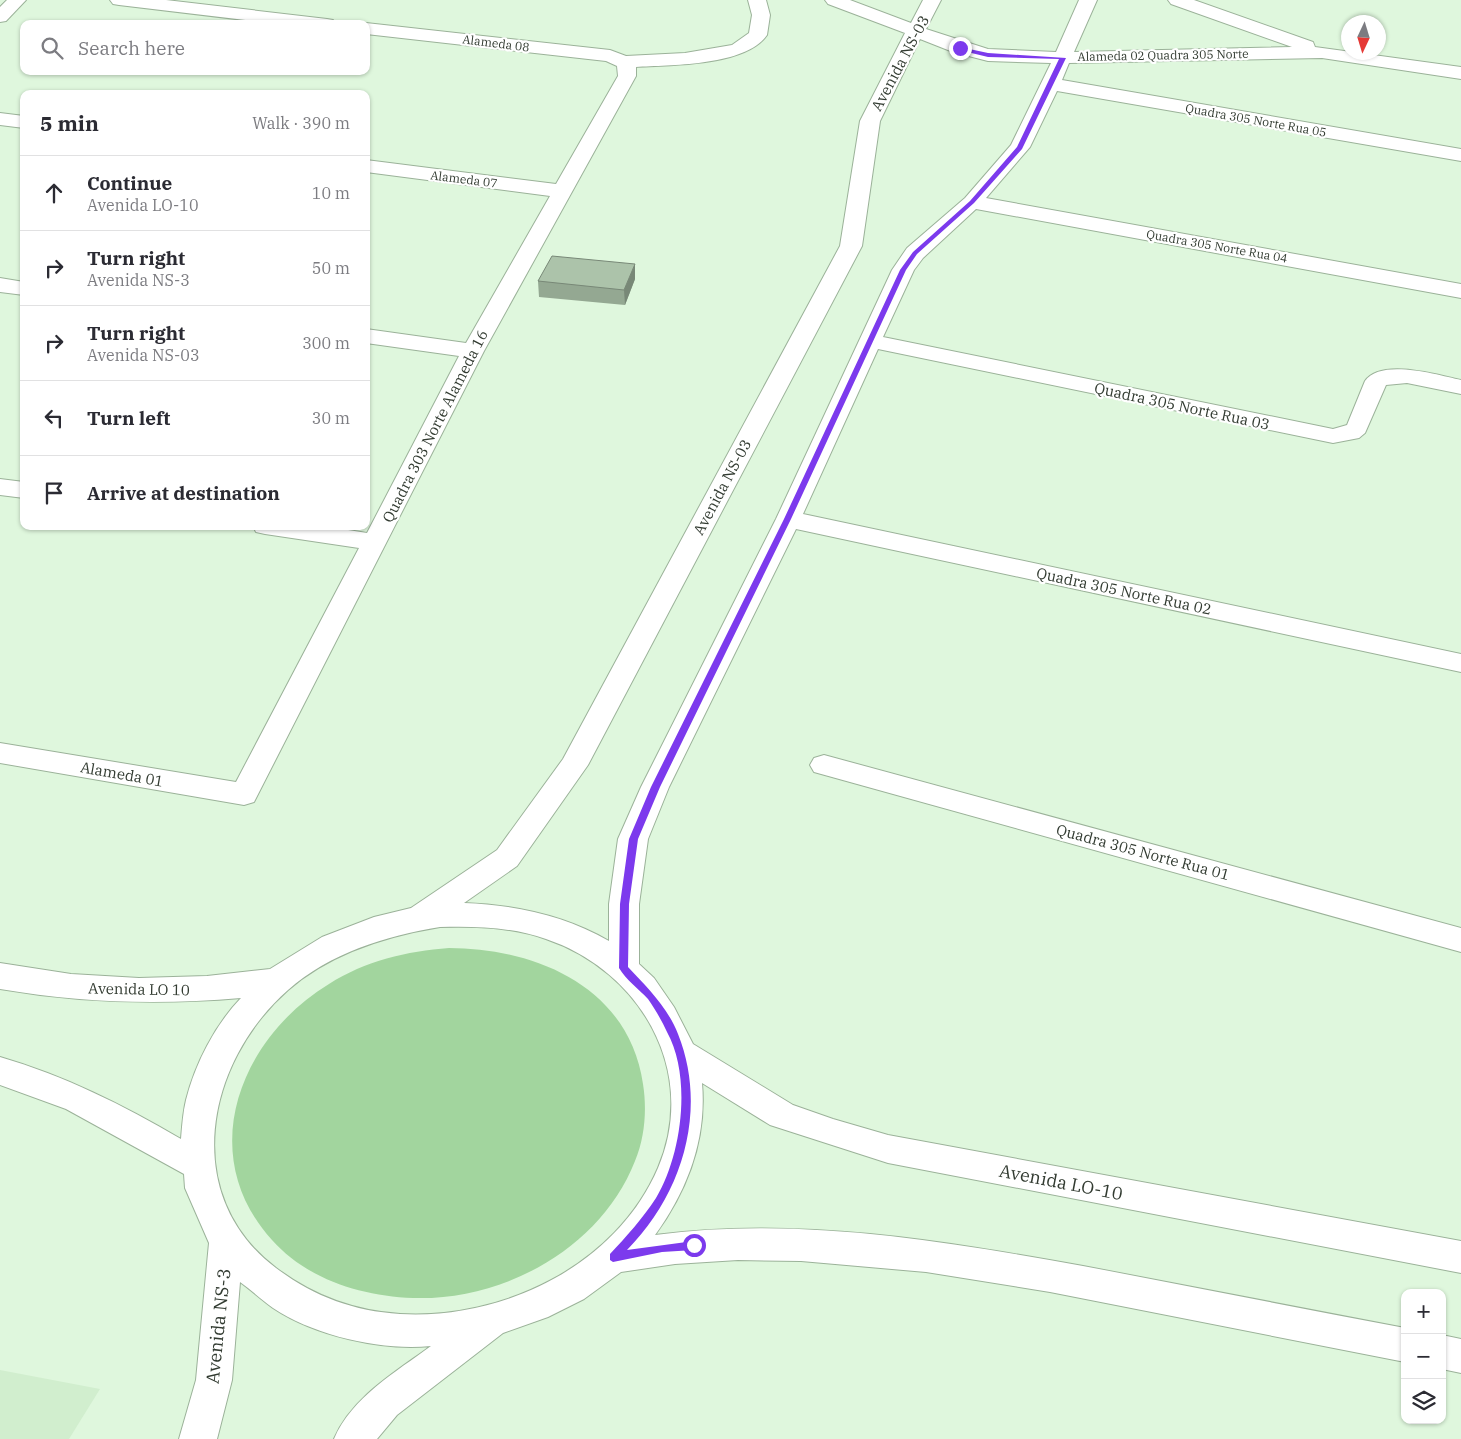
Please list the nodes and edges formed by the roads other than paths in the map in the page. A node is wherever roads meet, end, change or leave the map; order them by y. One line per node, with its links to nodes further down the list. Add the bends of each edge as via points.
1 (17, 0): 8 (street)
2 (119, 0): 9 (street)
3 (757, 0): 14 (street, Alameda 08, via 761,15 758,34 738,49 685,59)
4 (834, 0): 11 (street, Alameda 02 Quadra 305 Norte)
5 (932, 0): 11 (street, Avenida NS-03)
6 (1088, 0): 13 (street)
7 (1177, 0): 12 (street, Alameda 02 Quadra 305 Norte)
8 (0, 17)
9 (292, 20)
10 (370, 28): 14 (street, Alameda 08, via 610,56)
11 (917, 30): 13 (street, Alameda 02 Quadra 305 Norte, via 960,48 988,55); 39 (street, Avenida NS-03, via 870,121 850,246 574,765 507,858)
12 (1322, 52): 13 (street, Alameda 02 Quadra 305 Norte); 15 (street, Alameda 02 Quadra 305 Norte)
13 (1063, 58): 16 (street)
14 (624, 62): 21 (street, Quadra 303 Norte Alameda 16, via 627,76)
15 (1461, 73)
16 (1052, 84): 19 (street, Quadra 305 Norte Rua 05); 22 (street, via 1020,148)
17 (0, 119): 18 (street)
18 (20, 122)
19 (1461, 155)
20 (370, 167): 21 (street, Alameda 07)
21 (561, 191): 28 (street, Quadra 303 Norte Alameda 16)
22 (972, 202): 25 (street, Quadra 305 Norte Rua 04); 27 (street, via 907,264)
23 (0, 285): 24 (street)
24 (20, 288)
25 (1461, 291)
26 (370, 337): 28 (street)
27 (871, 341): 29 (street, Quadra 305 Norte Rua 03, via 1334,436 1350,434 1357,428 1376,381 1408,377); 32 (street)
28 (473, 351): 34 (street, Quadra 303 Norte Alameda 16)
29 (1461, 387)
30 (0, 487): 31 (street)
31 (20, 490)
32 (788, 519): 35 (street, Quadra 305 Norte Rua 02); 41 (street, via 633,839 624,904)
33 (293, 530): 34 (street)
34 (375, 542): 38 (street, Quadra 303 Norte Alameda 16)
35 (1461, 663)
36 (0, 753): 38 (street, Alameda 01)
37 (824, 765): 40 (street, Quadra 305 Norte Rua 01)
38 (244, 794)
39 (418, 918): 41 (street, Avenida NS-3, via 484,915 528,921 590,944); 43 (street, Avenida NS-3, via 375,928 334,945)
40 (1461, 940)
41 (624, 968): 44 (street, Avenida NS-3, via 664,1015)
42 (0, 976): 43 (street, Avenida LO 10, via 54,986 128,992 222,988)
43 (278, 981): 46 (street, Avenida NS-3, via 234,1028 210,1071 196,1124)
44 (680, 1053): 48 (street, Avenida LO-10, via 782,1115 833,1134 888,1149); 49 (street, Avenida NS-3, via 687,1100 684,1136 678,1158 660,1200)
45 (0, 1071): 46 (street, via 47,1085 88,1103)
46 (197, 1165): 47 (street, Avenida NS-3, via 207,1205)
47 (226, 1242): 50 (street, Avenida NS-3, via 272,1288 314,1311 337,1319 369,1327 414,1331); 54 (street, Avenida NS-3, via 214,1380)
48 (1461, 1256)
49 (613, 1257): 50 (street, Avenida NS-3, via 562,1293); 51 (street, via 694,1245 850,1248 989,1265)
50 (496, 1320): 55 (street, Avenida NS-3, via 384,1403)
51 (1401, 1344)
52 (1446, 1353): 53 (street)
53 (1461, 1356)
54 (198, 1439)
55 (353, 1439)

